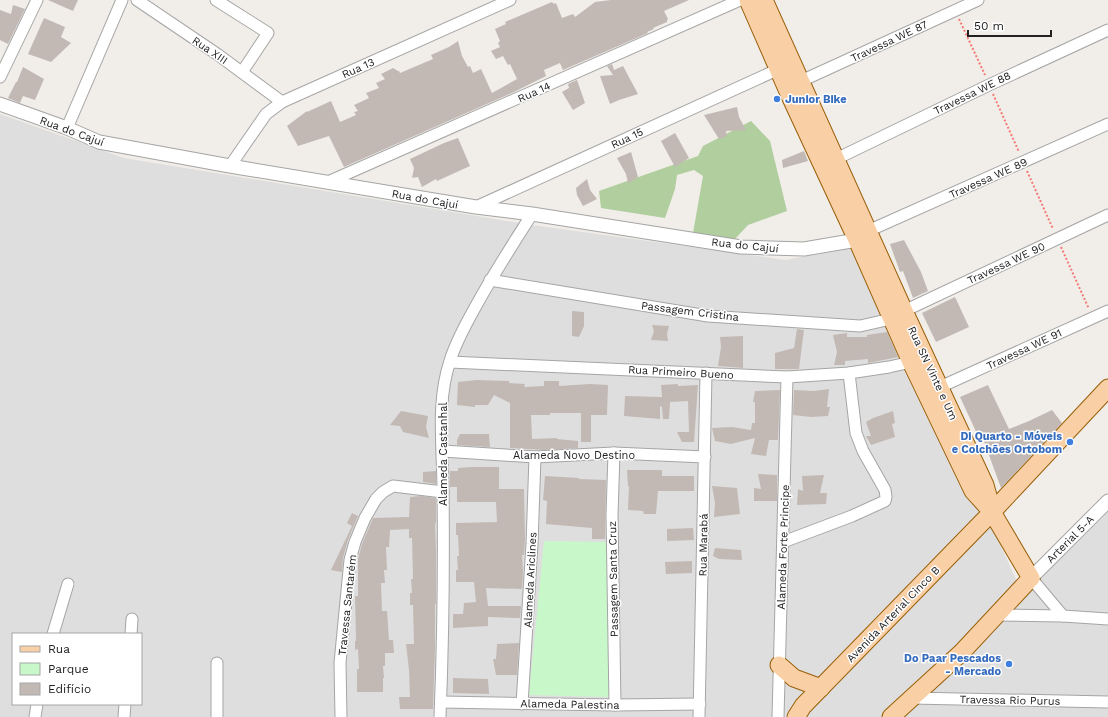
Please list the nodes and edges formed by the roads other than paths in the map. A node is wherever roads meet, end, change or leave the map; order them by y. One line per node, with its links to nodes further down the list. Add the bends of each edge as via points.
1 (37, 0): 15 (street)
2 (122, 0): 20 (street)
3 (137, 0): 14 (street, Rua XIII)
4 (216, 0): 10 (street)
5 (510, 0): 17 (street, Rua 13)
6 (740, 0): 23 (street, Rua 14)
7 (748, 0): 12 (main road, Rua SN Vinte e Um)
8 (978, 0): 16 (street, Travessa WE 87)
9 (768, 2): 12 (main road, Rua SN Vinte e Um)
10 (231, 3): 14 (street, via 268,32)
11 (1108, 30): 21 (street, Travessa WE 88)
12 (773, 39): 13 (main road, Rua SN Vinte e Um); 16 (main road, Rua SN Vinte e Um)
13 (779, 69): 24 (street, Rua 15); 27 (main road, Rua SN Vinte e Um)
14 (242, 72): 17 (street, Rua XIII)
15 (0, 77)
16 (800, 82): 21 (main road, Rua SN Vinte e Um)
17 (282, 102): 22 (street, Rua 13, via 266,114)
18 (0, 104): 20 (street, Rua do Cajuí)
19 (1108, 124): 27 (street, Travessa WE 89)
20 (67, 128): 22 (street, Rua do Cajuí, via 100,142)
21 (836, 159): 27 (main road, Rua SN Vinte e Um)
22 (230, 166): 23 (street, Rua do Cajuí)
23 (328, 182): 24 (street, Rua do Cajuí)
24 (476, 207): 25 (street, Rua do Cajuí)
25 (532, 214): 27 (street, Rua do Cajuí, via 748,247 804,249); 28 (street, Alameda Castanhal)
26 (1108, 215): 30 (street, Travessa WE 90)
27 (862, 236): 30 (main road, Rua SN Vinte e Um)
28 (490, 280): 30 (street, Passagem Cristina, via 708,316 860,326); 32 (street, Alameda Castanhal, via 466,323)
29 (1108, 311): 37 (street, Travessa WE 91)
30 (897, 315): 31 (main road, Rua SN Vinte e Um)
31 (910, 342): 33 (main road, Rua SN Vinte e Um); 37 (main road, Rua SN Vinte e Um)
32 (450, 362): 34 (street, Rua Primeiro Bueno); 39 (street, Alameda Castanhal, via 443,390)
33 (910, 362): 35 (street, Rua Primeiro Bueno); 45 (main road, Rua SN Vinte e Um, via 972,491)
34 (706, 373): 36 (street, Rua Primeiro Bueno); 42 (street, Rua Marabá)
35 (849, 373): 36 (street, Rua Primeiro Bueno); 46 (street, via 856,433 885,490 885,501)
36 (787, 377): 46 (street, Alameda Forte Principe)
37 (940, 387): 45 (main road, Rua SN Vinte e Um, via 985,485)
38 (1108, 388): 45 (main road, Avenida Arterial Cinco B)
39 (443, 451): 41 (street, Alameda Novo Destino); 43 (street, Alameda Castanhal)
40 (614, 453): 41 (street, Alameda Novo Destino); 42 (street, Alameda Novo Destino); 65 (street, Passagem Santa Cruz, via 612,515)
41 (535, 457): 61 (street, Alameda Ariclines)
42 (705, 457): 62 (street, Rua Marabá)
43 (444, 492): 59 (street, Alameda Castanhal); 69 (street, Travessa Santarém, via 393,486 376,499 365,518 350,560 340,663)
44 (1108, 501): 47 (street, Arterial 5-A)
45 (992, 512): 47 (main road); 57 (main road, Avenida Arterial Cinco B)
46 (783, 542): 56 (street, Alameda Forte Principe)
47 (1031, 578): 49 (main road); 50 (street)
48 (68, 584): 53 (street)
49 (996, 615): 50 (street); 58 (main road, via 962,652)
50 (1063, 616): 52 (street)
51 (132, 618): 54 (street)
52 (1108, 619)
53 (53, 633)
54 (131, 633)
55 (216, 663): 68 (street)
56 (779, 665): 57 (main road, via 794,678); 72 (street, Alameda Forte Principe)
57 (821, 688): 73 (main road, Avenida Arterial Cinco B)
58 (912, 698): 60 (street, Travessa Rio Purus); 74 (main road)
59 (441, 702): 61 (street, Alameda Palestina); 70 (street, Alameda Castanhal)
60 (1108, 702)
61 (522, 704): 65 (street, Alameda Palestina)
62 (700, 704): 65 (street, Alameda Palestina); 71 (street, Rua Marabá)
63 (37, 705): 66 (street)
64 (125, 705): 67 (street)
65 (615, 705)
66 (36, 717)
67 (124, 717)
68 (217, 717)
69 (341, 717)
70 (440, 717)
71 (700, 717)
72 (778, 717)
73 (796, 717)
74 (891, 717)

